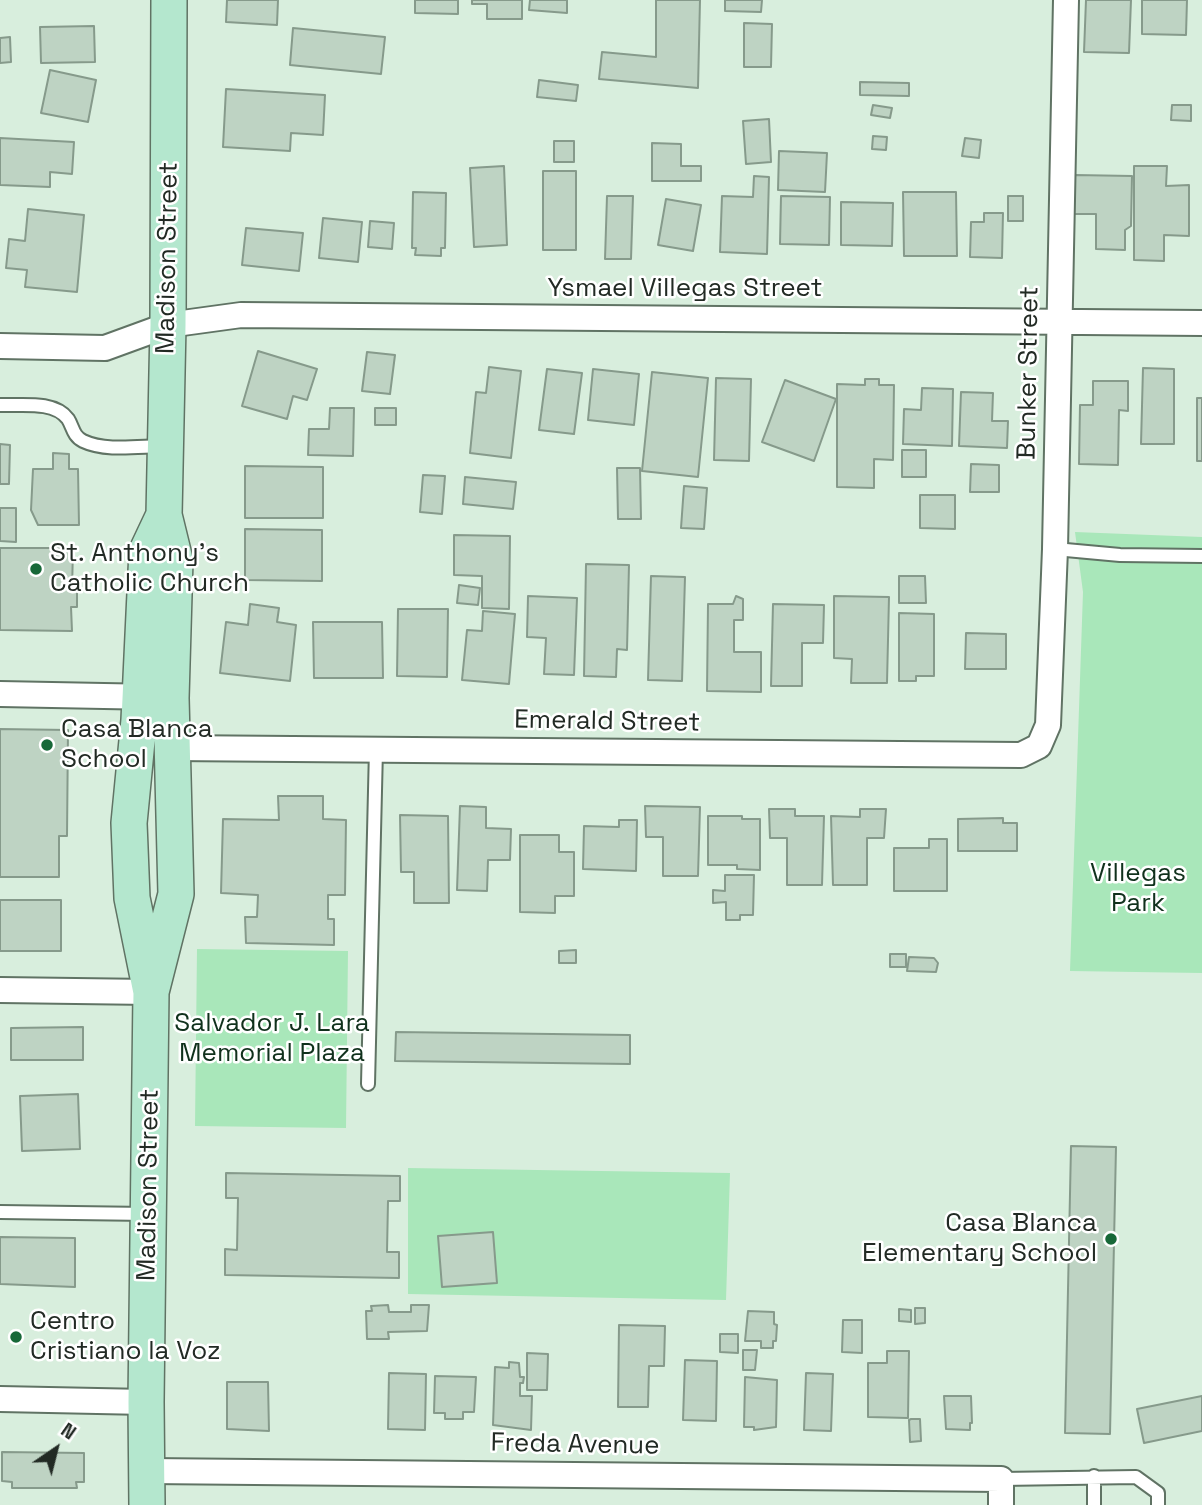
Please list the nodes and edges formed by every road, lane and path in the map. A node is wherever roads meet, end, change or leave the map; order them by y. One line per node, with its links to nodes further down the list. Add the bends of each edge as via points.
1 (169, 0): 5 (street, Madison Street)
2 (1066, 0): 3 (street, Bunker Street)
3 (1060, 321): 4 (street, Ysmael Villegas Street); 5 (street, Ysmael Villegas Street, via 241,316); 9 (street, Bunker Street)
4 (1202, 323)
5 (168, 325): 6 (street, Ysmael Villegas Street, via 105,348); 8 (street, Madison Street)
6 (0, 346)
7 (0, 405): 8 (lane, via 52,408 68,419 80,439 91,444)
8 (165, 446): 12 (street, Madison Street, via 164,515 147,551)
9 (1055, 549): 10 (lane); 13 (street, Bunker Street, via 1048,725)
10 (1202, 556)
11 (0, 694): 12 (street)
12 (155, 697): 14 (street, Madison Street); 17 (street, Madison Street, via 129,823 132,898)
13 (1039, 746): 15 (street, Emerald Street, via 1021,755)
14 (172, 748): 15 (street, Emerald Street); 17 (street, Madison Street, via 176,894)
15 (376, 749): 18 (lane)
16 (0, 990): 17 (street)
17 (151, 992): 20 (street, Madison Street)
18 (368, 1083)
19 (0, 1212): 20 (lane)
20 (148, 1214): 22 (street, Madison Street)
21 (0, 1399): 22 (street)
22 (146, 1402): 23 (street, Madison Street)
23 (148, 1471): 25 (street, Freda Avenue); 26 (street, Madison Street)
24 (1094, 1476): 25 (lane); 28 (lane); 29 (lane, via 1136,1477 1158,1493)
25 (1001, 1479): 27 (street)
26 (147, 1505)
27 (1001, 1505)
28 (1094, 1505)
29 (1158, 1505)

